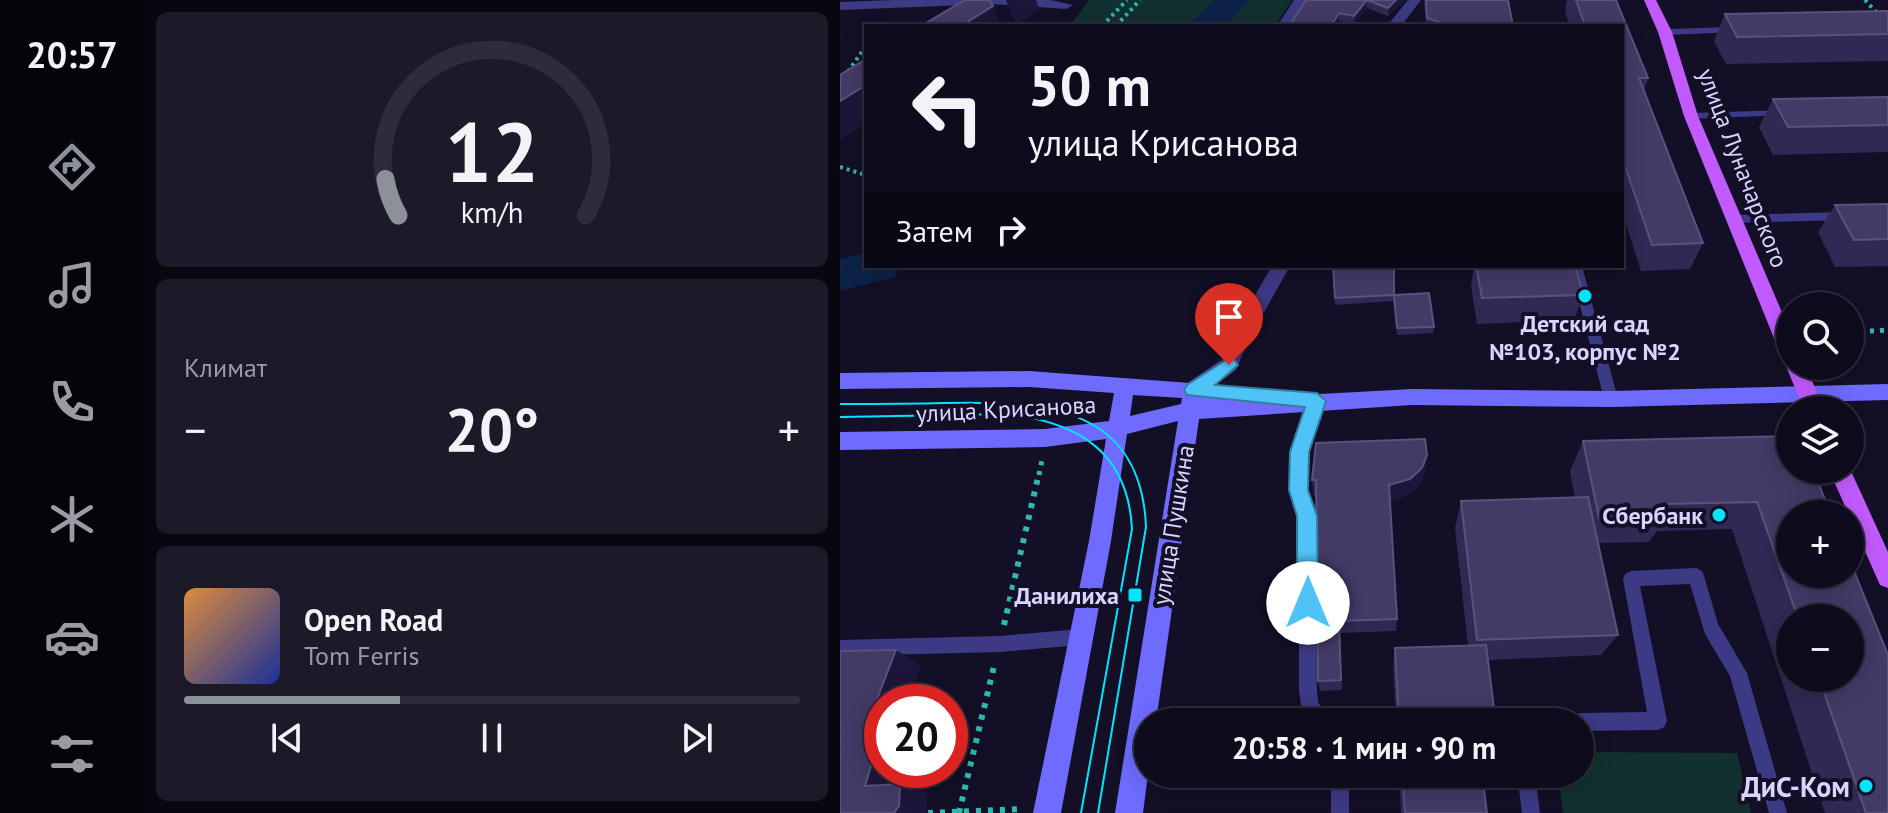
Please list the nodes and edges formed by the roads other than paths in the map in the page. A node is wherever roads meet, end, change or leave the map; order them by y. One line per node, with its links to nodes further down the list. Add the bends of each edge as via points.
1 (992, 0): 5 (street); 6 (street)
2 (1300, 0): 7 (street)
3 (1415, 0): 8 (street)
4 (1650, 0): 10 (main road, улица Луначарского)
5 (1066, 5)
6 (840, 6)
7 (1285, 24)
8 (1396, 24)
9 (1750, 30): 10 (lane)
10 (1665, 32): 12 (main road, улица Луначарского)
11 (1793, 113): 12 (lane)
12 (1691, 116): 14 (main road, улица Луначарского)
13 (1858, 216): 14 (lane)
14 (1733, 219): 17 (main road, улица Луначарского)
15 (1280, 268): 23 (street, via 1229,365)
16 (1577, 268): 22 (lane)
17 (1776, 320)
18 (840, 381): 19 (main road, улица Крисанова)
19 (1125, 385): 23 (main road, улица Крисанова); 26 (main road)
20 (1888, 392): 21 (main road, улица Крисанова)
21 (1857, 396)
22 (1611, 399): 24 (main road, улица Крисанова); 25 (main road, улица Крисанова)
23 (1192, 401): 24 (main road, улица Крисанова); 26 (main road, улица Крисанова); 37 (main road, улица Пушкина)
24 (1317, 401): 32 (lane, via 1299,452 1298,490 1307,516)
25 (1776, 401)
26 (1116, 428): 27 (main road, улица Крисанова, via 1045,438); 30 (main road)
27 (840, 441)
28 (1846, 484): 29 (main road)
29 (1888, 577)
30 (1081, 637): 31 (lane); 36 (main road)
31 (840, 648)
32 (1312, 708)
33 (1594, 722): 40 (lane, via 1658,721 1631,579 1696,576 1711,628 1738,673)
34 (1340, 788): 38 (lane)
35 (1528, 788): 39 (lane)
36 (1048, 810)
37 (1129, 813)
38 (1340, 813)
39 (1531, 813)
40 (1778, 813)

